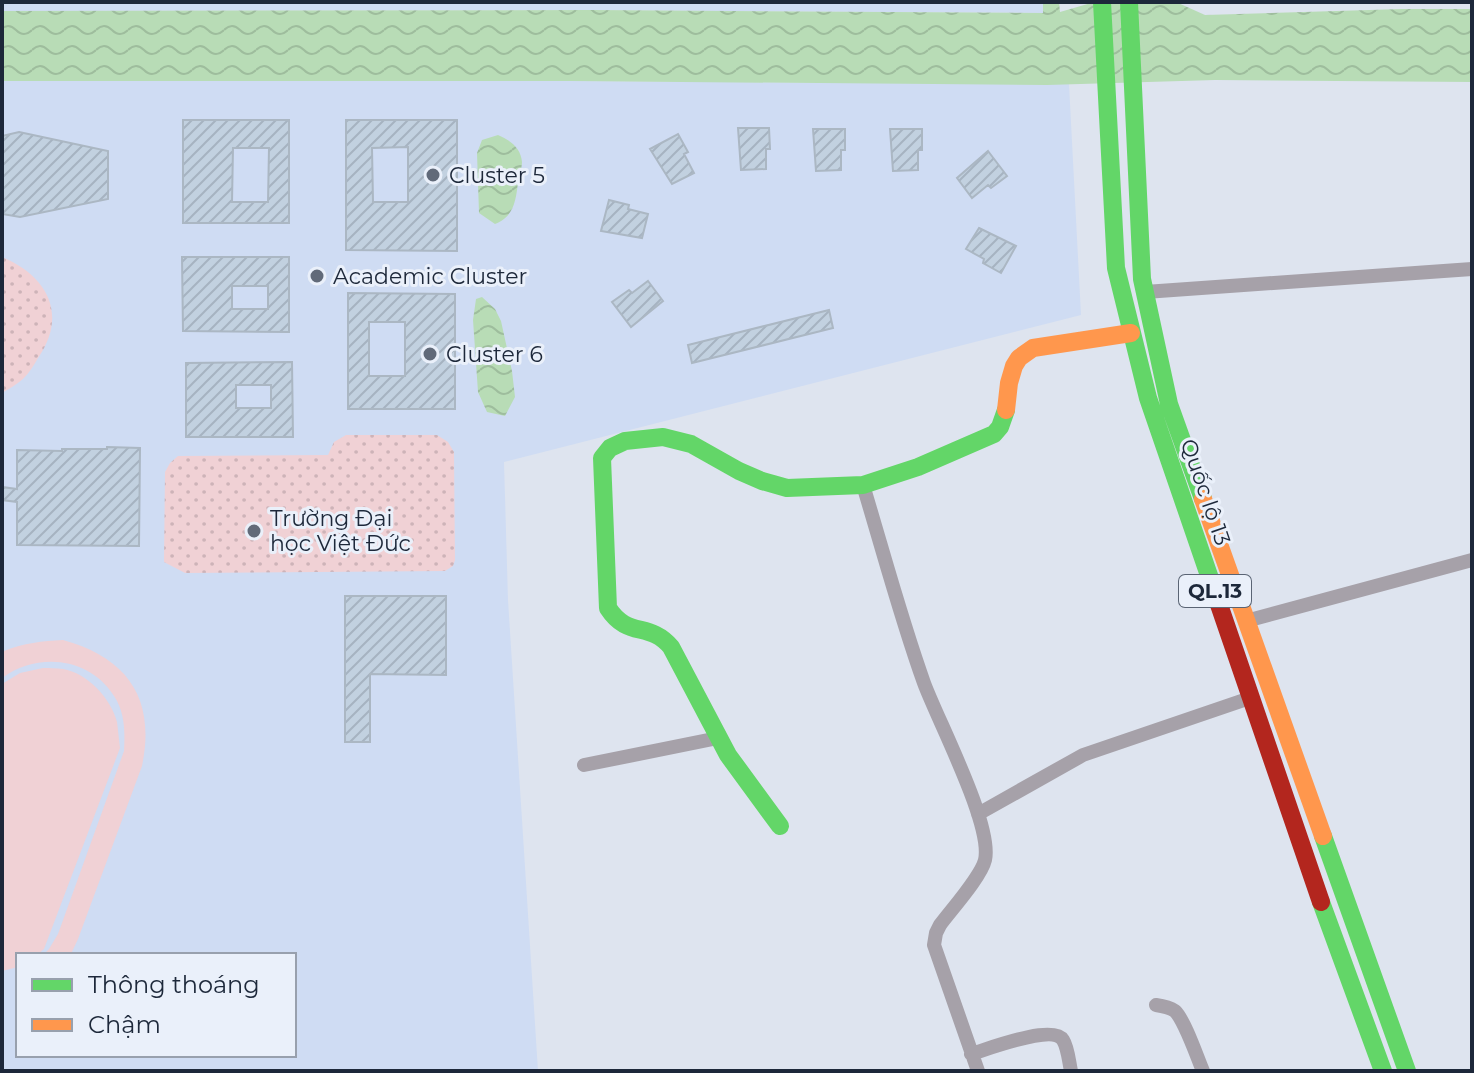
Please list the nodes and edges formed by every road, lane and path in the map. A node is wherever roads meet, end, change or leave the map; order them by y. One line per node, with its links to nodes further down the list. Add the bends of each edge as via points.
1 (1102, 2): 5 (main road, Quốc lộ 13 / QL.13, via 1116,268)
2 (1129, 2): 4 (main road, Quốc lộ 13 / QL.13)
3 (1472, 269): 4 (street)
4 (1145, 292): 8 (main road, Quốc lộ 13 / QL.13, via 1169,404)
5 (1131, 333): 6 (main road, via 1033,348 1014,366 1004,419 994,434); 9 (main road, Quốc lộ 13 / QL.13)
6 (863, 485): 10 (main road, via 787,488 739,471 691,444 663,437 625,441 602,458 608,608 626,627 667,641); 12 (street, via 924,683)
7 (1472, 560): 8 (street)
8 (1246, 621): 20 (main road, Quốc lộ 13 / QL.13)
9 (1250, 698): 12 (street, via 1097,749); 19 (main road, Quốc lộ 13 / QL.13)
10 (718, 738): 11 (street); 13 (main road)
11 (584, 765)
12 (978, 814): 15 (street, via 985,863 940,925 934,945)
13 (780, 826)
14 (1156, 1005): 18 (street, via 1181,1019)
15 (971, 1054): 16 (street); 17 (street, via 1048,1033 1062,1038)
16 (978, 1071)
17 (1071, 1071)
18 (1203, 1071)
19 (1383, 1071)
20 (1407, 1071)

